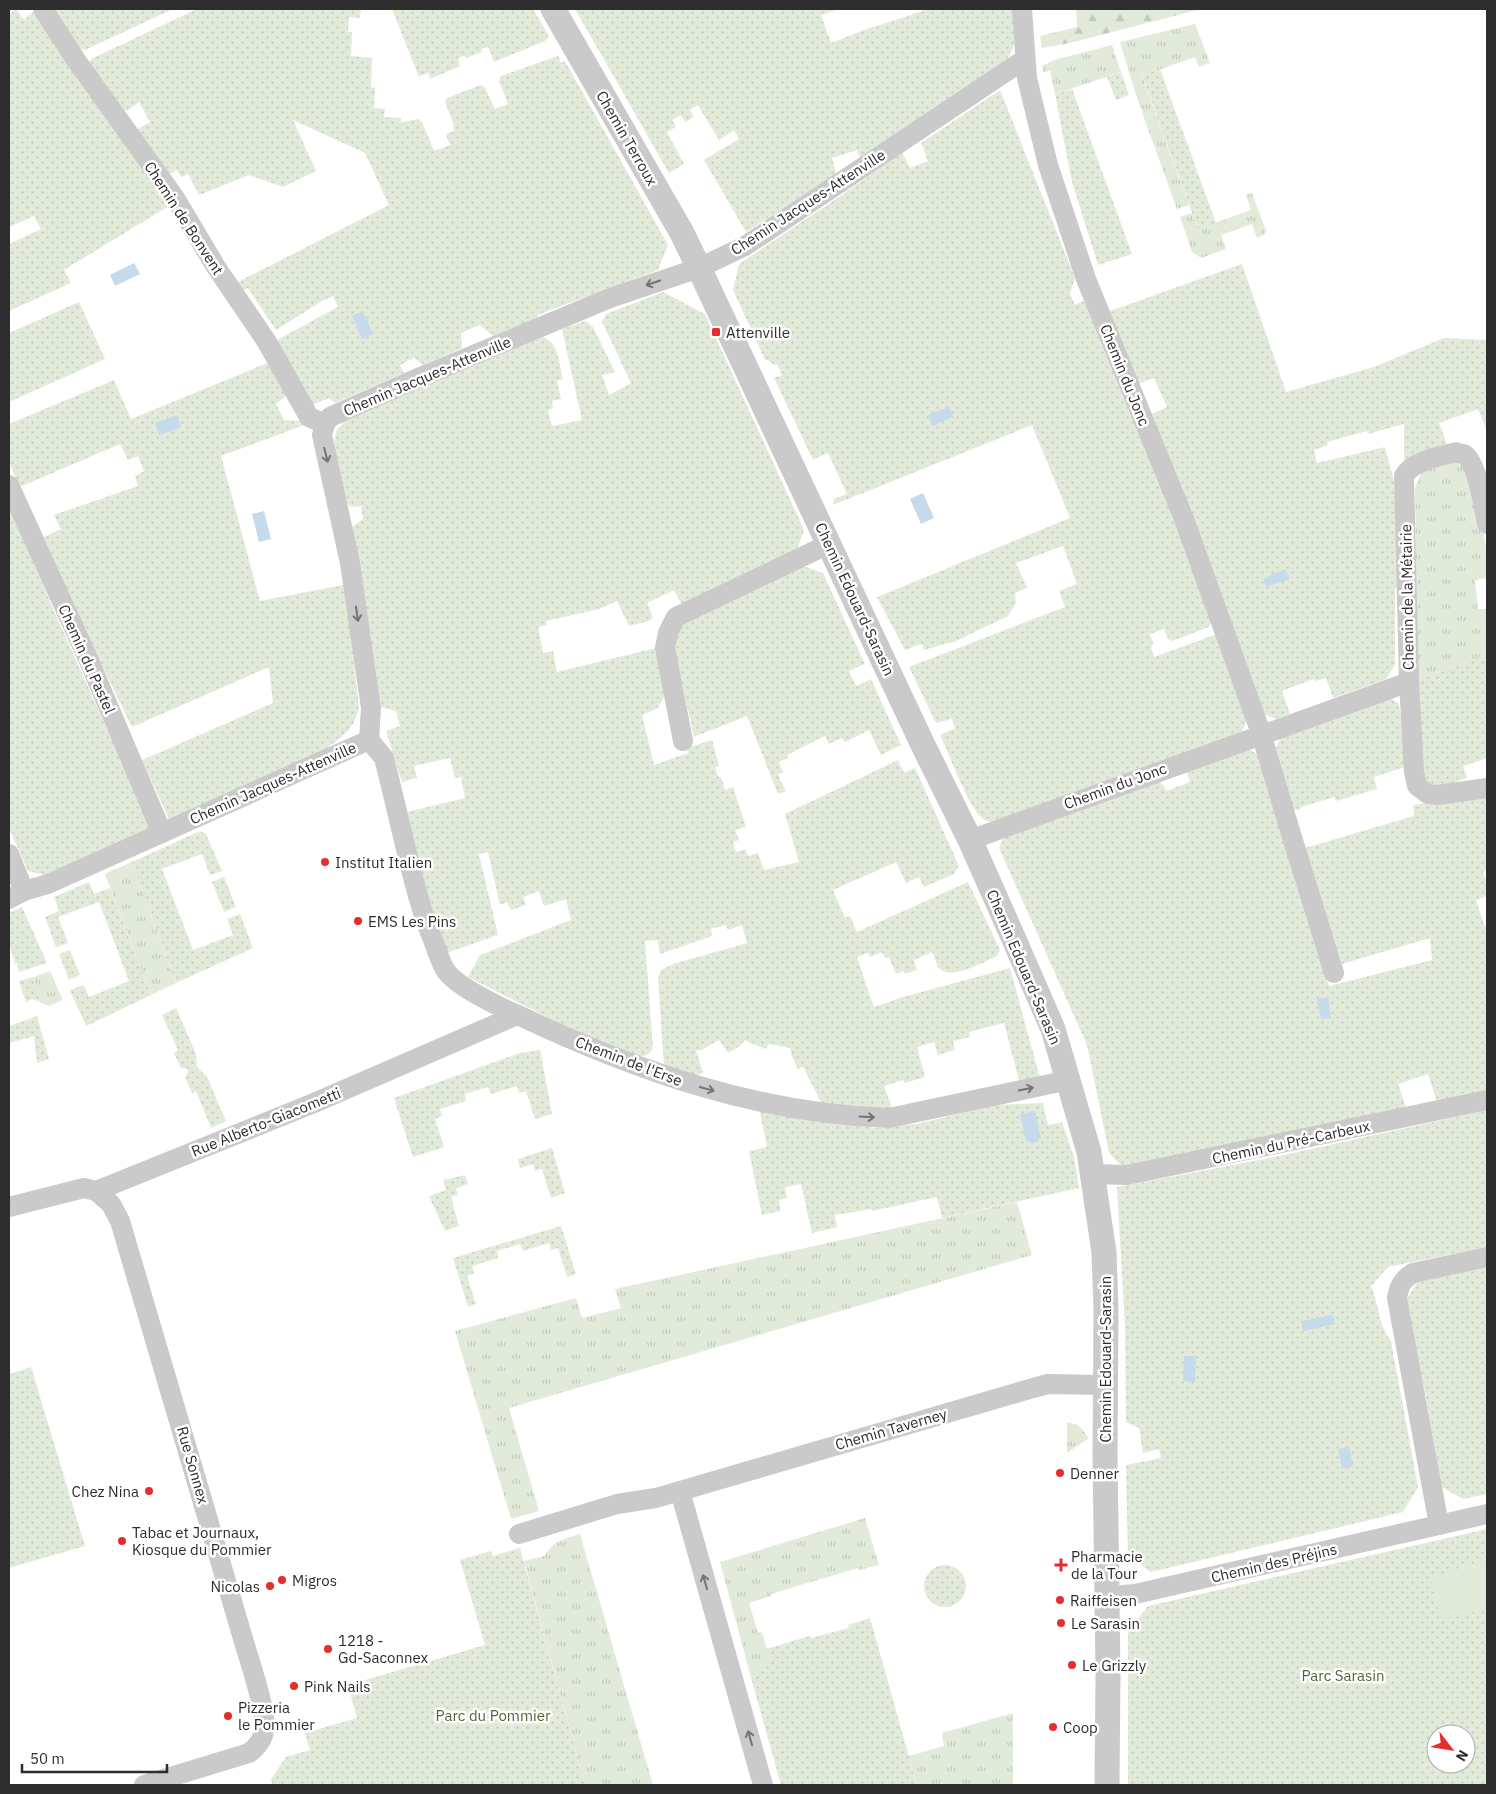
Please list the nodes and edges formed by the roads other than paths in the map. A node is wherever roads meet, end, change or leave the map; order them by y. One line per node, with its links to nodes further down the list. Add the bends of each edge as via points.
1 (43, 9): 6 (street, Chemin de Bonvent, via 175,198 216,267 267,342 310,417)
2 (553, 9): 5 (street, Chemin Terroux)
3 (1022, 9): 4 (street, Chemin du Jonc)
4 (1025, 59): 5 (street, Chemin Jacques-Attenville, via 745,246); 11 (street, Chemin du Jonc, via 1048,165 1086,279 1184,519)
5 (699, 268): 6 (street, Chemin Jacques-Attenville, one-way to 6, via 610,298 330,417); 9 (street, Chemin Edouard-Sarasin)
6 (325, 424): 12 (street, Chemin Jacques-Attenville, one-way to 12, via 322,435 350,563 371,708)
7 (9, 485): 15 (street, Chemin du Pastel, via 90,663)
8 (1487, 524): 10 (street, Chemin de la Métairie, via 1479,484 1464,454 1456,452 1407,470 1404,476)
9 (829, 544): 13 (street, via 676,617 665,648); 16 (street, Chemin Edouard-Sarasin)
10 (1409, 682): 11 (street, Chemin du Jonc); 14 (street, Chemin de la Métairie, via 1417,786 1428,794 1438,795)
11 (1262, 734): 16 (street, Chemin du Jonc); 19 (street, Chemin du Jonc)
12 (369, 740): 15 (street, Chemin Jacques-Attenville); 20 (street, Chemin de l'Erse, via 384,758 422,913 446,970 483,998)
13 (683, 741)
14 (1487, 788)
15 (162, 834): 18 (street, Chemin Jacques-Attenville)
16 (970, 840): 21 (street, Chemin Edouard-Sarasin, via 1053,1029)
17 (9, 854): 18 (street)
18 (16, 895)
19 (1334, 973)
20 (517, 1015): 21 (street, Chemin de l'Erse, one-way to 21, via 674,1080 800,1110 889,1118); 24 (street, Rue Alberto-Giacometti, via 314,1103)
21 (1069, 1080): 23 (street, Chemin Edouard-Sarasin)
22 (1487, 1100): 23 (street, Chemin du Pré-Carbeux, via 1127,1175)
23 (1093, 1174): 27 (street, Chemin Edouard-Sarasin, via 1104,1252)
24 (96, 1191): 25 (street, Rue Alberto-Giacometti, via 84,1188); 33 (street, Rue Sonnex, via 111,1204 120,1221 239,1623 264,1722 261,1740 249,1753)
25 (9, 1206)
26 (1487, 1257): 30 (street, via 1412,1273 1398,1287 1397,1298)
27 (1105, 1385): 28 (street, Chemin Taverney, via 1048,1384); 32 (street, Chemin Edouard-Sarasin)
28 (680, 1492): 31 (street, Chemin Taverney, via 617,1504); 34 (street, one-way to 28)
29 (1487, 1514): 30 (street, Chemin des Préjins)
30 (1439, 1525): 32 (street, Chemin des Préjins, via 1135,1594)
31 (519, 1534)
32 (1108, 1596): 35 (street, Chemin Edouard-Sarasin)
33 (144, 1785)
34 (763, 1785)
35 (1107, 1785)

